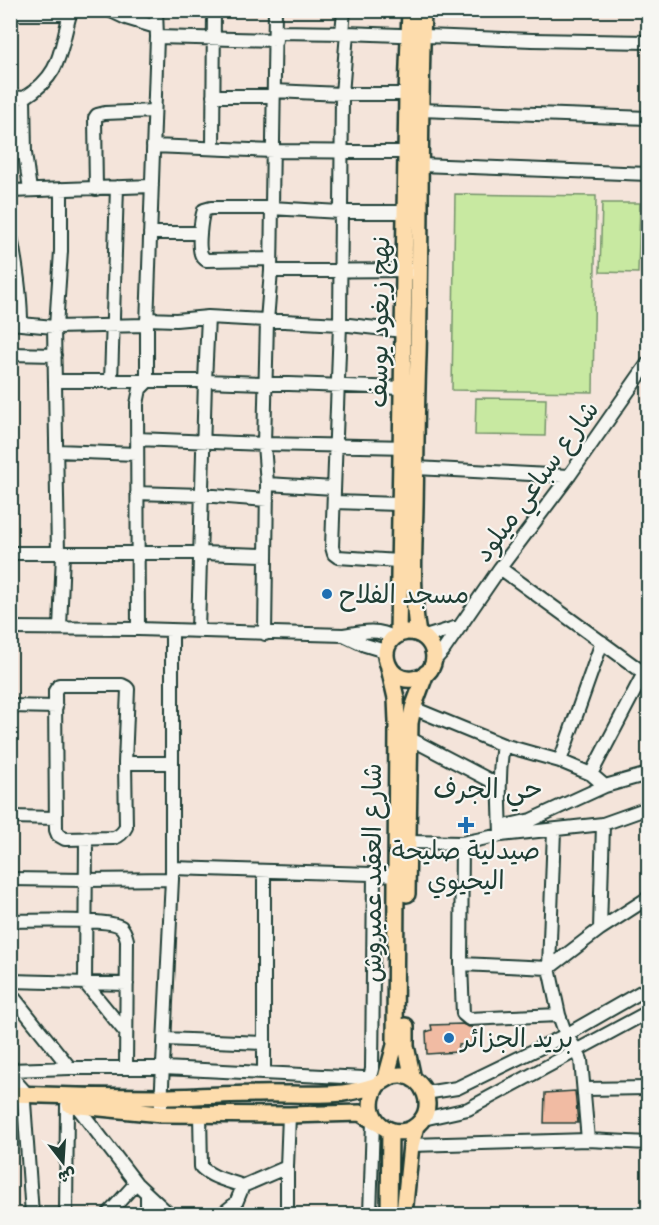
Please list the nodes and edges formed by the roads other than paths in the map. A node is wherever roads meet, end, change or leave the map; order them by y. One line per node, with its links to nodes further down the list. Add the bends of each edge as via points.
1 (109, 10): 10 (street)
2 (156, 10): 10 (street)
3 (214, 10): 14 (street)
4 (275, 10): 13 (street)
5 (344, 10): 11 (street)
6 (410, 10): 12 (main road, نهج زيغود يوسف)
7 (423, 10): 12 (main road, نهج زيغود يوسف)
8 (70, 12): 9 (street); 21 (street, via 51,75)
9 (10, 14)
10 (157, 32): 14 (street); 23 (street)
11 (345, 33): 12 (street); 13 (street); 17 (street)
12 (416, 35): 15 (street); 18 (main road, نهج زيغود يوسف); 22 (main road, نهج زيغود يوسف)
13 (276, 36): 14 (street); 16 (street)
14 (214, 38): 19 (street)
15 (648, 42)
16 (274, 94): 17 (street); 19 (street); 27 (street)
17 (342, 94): 18 (street); 28 (street)
18 (406, 94): 31 (main road, نهج زيغود يوسف)
19 (213, 96): 26 (street)
20 (10, 97): 21 (street)
21 (24, 98): 30 (street)
22 (420, 110): 24 (street); 31 (main road, نهج زيغود يوسف, via 422,147)
23 (154, 111): 25 (street); 36 (street, via 97,115)
24 (648, 118)
25 (153, 146): 26 (street); 33 (street)
26 (213, 148): 27 (street)
27 (273, 151): 28 (street); 39 (street)
28 (342, 151): 31 (street); 40 (street)
29 (10, 153): 30 (street)
30 (25, 153): 37 (street)
31 (411, 161): 32 (street); 41 (main road, نهج زيغود يوسف)
32 (648, 174)
33 (152, 186): 34 (street); 43 (street)
34 (117, 188): 36 (street); 54 (street)
35 (61, 189): 36 (street); 37 (street); 55 (street)
36 (96, 189)
37 (30, 190): 38 (street)
38 (10, 191)
39 (271, 208): 40 (street); 44 (street, via 207,208 202,214); 45 (street)
40 (340, 212): 41 (street); 48 (street)
41 (413, 212): 46 (main road, نهج زيغود يوسف); 47 (main road, نهج زيغود يوسف)
42 (10, 232): 52 (street, via 21,303)
43 (150, 233): 44 (street); 51 (street)
44 (200, 233): 45 (street, via 201,254 206,260)
45 (271, 265): 48 (street); 50 (street)
46 (420, 269): 47 (street); 72 (main road, نهج زيغود يوسف)
47 (404, 270): 48 (street); 56 (main road, نهج زيغود يوسف)
48 (340, 271): 53 (street)
49 (208, 318): 50 (street); 51 (street); 62 (street)
50 (267, 321): 53 (street); 65 (street)
51 (147, 322): 54 (street); 64 (street)
52 (16, 323): 55 (street)
53 (340, 324): 56 (street); 66 (street)
54 (112, 326): 55 (street); 63 (street)
55 (55, 327): 58 (street)
56 (403, 331): 67 (main road, نهج زيغود يوسف)
57 (10, 354): 58 (street)
58 (55, 354): 61 (street)
59 (648, 363): 60 (street, شارع سباعي ميلود)
60 (644, 380): 76 (street, شارع سباعي ميلود)
61 (55, 381): 63 (street); 73 (street)
62 (205, 381): 64 (street); 65 (street); 69 (street)
63 (111, 382): 64 (street)
64 (147, 382): 68 (street, via 140,389 137,404)
65 (266, 383): 66 (street); 70 (street)
66 (338, 387): 67 (street); 71 (street)
67 (402, 388): 72 (main road, نهج زيغود يوسف)
68 (137, 439): 69 (street); 74 (street)
69 (204, 441): 70 (street); 80 (street)
70 (264, 444): 71 (street); 77 (street)
71 (335, 445): 72 (street); 78 (street)
72 (409, 447): 75 (main road, نهج زيغود يوسف); 83 (main road, نهج زيغود يوسف)
73 (57, 451): 74 (street); 85 (street)
74 (136, 454): 79 (street)
75 (416, 468): 76 (street); 100 (main road, نهج زيغود يوسف, via 414,611)
76 (569, 476): 90 (street, شارع سباعي ميلود)
77 (267, 484): 78 (street); 81 (street)
78 (334, 488): 82 (street)
79 (137, 493): 80 (street); 86 (street)
80 (201, 495): 81 (street); 87 (street)
81 (267, 500): 88 (street)
82 (334, 502): 83 (street); 89 (street, via 333,554)
83 (399, 504): 89 (main road, نهج زيغود يوسف)
84 (10, 553): 85 (street)
85 (60, 553): 86 (street); 93 (street)
86 (137, 553): 87 (street); 94 (street)
87 (201, 553): 88 (street); 96 (street)
88 (265, 555): 97 (street)
89 (398, 561): 99 (main road, نهج زيغود يوسف)
90 (500, 568): 91 (street, شارع سباعي ميلود); 101 (street)
91 (461, 626): 100 (street); 103 (street, شارع سباعي ميلود)
92 (10, 628): 93 (street)
93 (60, 628): 94 (street)
94 (138, 629): 95 (street)
95 (172, 631): 96 (street); 113 (street)
96 (198, 631): 97 (street)
97 (265, 634): 98 (street)
98 (344, 635): 99 (street, via 382,632); 102 (street)
99 (396, 636): 100 (main road, via 407,632); 102 (main road)
100 (421, 636): 103 (main road, via 432,648)
101 (602, 642): 105 (street); 111 (street)
102 (386, 651): 104 (main road)
103 (430, 667): 104 (main road, via 420,677 406,679); 108 (main road, شارع العقيد عميروش)
104 (389, 668): 130 (main road, شارع العقيد عميروش, via 396,698)
105 (646, 674): 114 (street)
106 (10, 706): 107 (street)
107 (56, 707): 112 (street, via 55,691 59,685 126,687 129,692); 120 (street)
108 (413, 708): 109 (main road, شارع العقيد عميروش); 110 (street)
109 (409, 738): 116 (street); 125 (main road, شارع العقيد عميروش)
110 (503, 745): 111 (street); 116 (street)
111 (560, 761): 114 (street)
112 (125, 763): 113 (street); 124 (street, via 124,831 114,838)
113 (172, 763): 128 (street)
114 (591, 774): 117 (street)
115 (648, 774): 117 (street)
116 (499, 785): 123 (street)
117 (605, 786): 123 (street)
118 (648, 808): 121 (street)
119 (10, 817): 120 (street)
120 (56, 818): 124 (street, via 60,837)
121 (603, 824): 122 (street); 136 (street)
122 (554, 830): 123 (street); 138 (street)
123 (501, 831): 126 (street)
124 (86, 838): 132 (street)
125 (408, 842): 126 (street); 130 (main road, شارع العقيد عميروش)
126 (462, 843): 137 (street)
127 (264, 871): 128 (street); 129 (street); 149 (street)
128 (172, 874): 132 (street); 148 (street)
129 (374, 874): 130 (street); 155 (street, via 372,1074 364,1078)
130 (402, 875): 157 (main road, شارع العقيد عميروش, via 406,1046); 158 (main road, شارع العقيد عميروش, via 395,1045)
131 (10, 879): 132 (street)
132 (86, 880): 135 (street)
133 (648, 898): 136 (street)
134 (10, 921): 135 (street)
135 (85, 922): 140 (street); 141 (street, via 111,923 125,933)
136 (600, 929): 138 (street)
137 (461, 964): 138 (street); 145 (street, via 462,1009 469,1019)
138 (549, 968): 145 (street)
139 (10, 981): 140 (street)
140 (85, 983): 141 (street); 146 (street)
141 (127, 984): 146 (street)
142 (648, 988): 147 (street)
143 (10, 993): 151 (street)
144 (648, 1012): 150 (street)
145 (559, 1015): 147 (street)
146 (126, 1033): 152 (street)
147 (566, 1035): 150 (street); 161 (street, via 457,1088)
148 (165, 1039): 149 (street); 153 (street)
149 (264, 1043): 155 (street)
150 (577, 1051): 160 (street); 169 (street, via 468,1109)
151 (70, 1068): 152 (street); 154 (street)
152 (126, 1068): 153 (street)
153 (164, 1068): 155 (street); 163 (street)
154 (10, 1070)
155 (264, 1073)
156 (10, 1075): 164 (street)
157 (413, 1079): 158 (main road, via 395,1075); 161 (main road)
158 (382, 1081): 163 (main road, via 345,1093); 170 (main road, via 370,1101)
159 (648, 1088): 160 (street)
160 (584, 1089): 171 (street)
161 (426, 1093): 169 (main road, via 426,1111)
162 (10, 1094): 164 (main road)
163 (162, 1097): 164 (main road); 166 (street)
164 (21, 1100): 165 (main road); 179 (street)
165 (72, 1104): 166 (main road); 175 (street); 180 (street)
166 (161, 1114): 167 (main road)
167 (200, 1114): 168 (main road); 176 (street, via 201,1167)
168 (289, 1115): 170 (main road, via 360,1113); 174 (street)
169 (419, 1123): 170 (main road, via 399,1132); 173 (main road)
170 (381, 1126): 186 (street); 187 (main road)
171 (588, 1140): 172 (street); 173 (street)
172 (648, 1143)
173 (411, 1145): 188 (main road)
174 (287, 1167): 176 (street); 185 (street)
175 (136, 1183): 177 (street); 181 (street)
176 (243, 1186): 178 (street)
177 (147, 1194): 182 (street); 183 (street)
178 (236, 1209): 184 (street)
179 (32, 1215)
180 (66, 1215)
181 (108, 1215)
182 (147, 1215)
183 (169, 1215)
184 (222, 1215)
185 (287, 1215)
186 (370, 1215)
187 (389, 1215)
188 (404, 1215)

